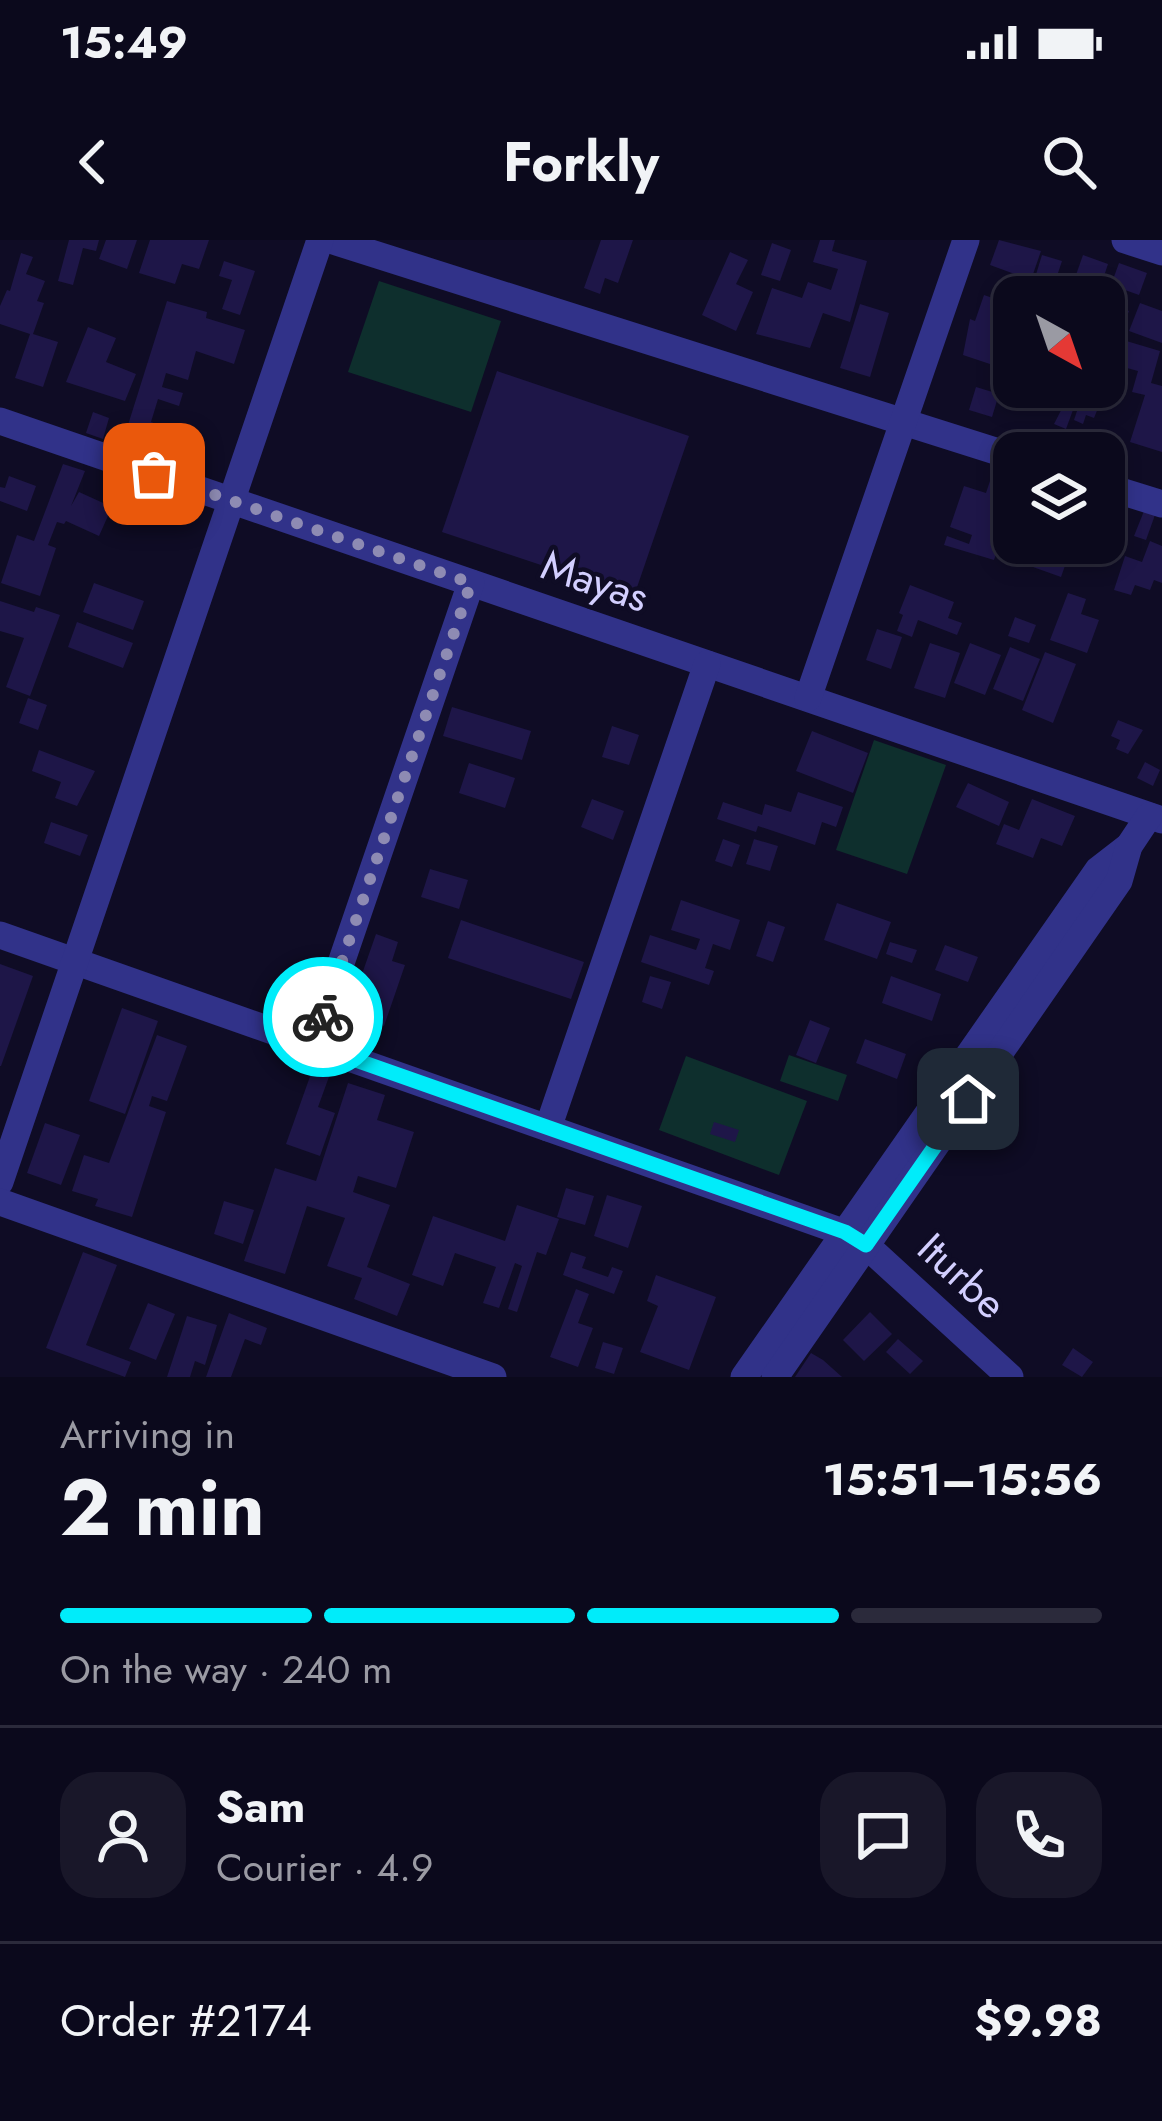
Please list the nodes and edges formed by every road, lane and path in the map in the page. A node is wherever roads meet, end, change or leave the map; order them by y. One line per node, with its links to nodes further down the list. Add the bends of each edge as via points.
1 (320, 240): 10 (street)
2 (330, 240): 7 (street)
3 (966, 240): 7 (street)
4 (1126, 240): 5 (street)
5 (1162, 252)
6 (0, 421): 10 (street, Mayas)
7 (903, 422): 8 (street); 14 (street)
8 (993, 450)
9 (1125, 493): 11 (street)
10 (231, 500): 12 (street, Mayas); 17 (street)
11 (1162, 504)
12 (471, 583): 13 (street, Mayas); 18 (street)
13 (707, 664): 14 (street, Mayas); 19 (street)
14 (808, 698): 15 (street, Mayas)
15 (1158, 817): 22 (street)
16 (0, 935): 17 (street)
17 (75, 961): 18 (street); 20 (street)
18 (313, 1045): 19 (street)
19 (548, 1128): 22 (street)
20 (0, 1182)
21 (0, 1202): 23 (street)
22 (856, 1238): 24 (street); 25 (street); 26 (street, Iturbe)
23 (493, 1377)
24 (744, 1377)
25 (775, 1377)
26 (1010, 1377)

